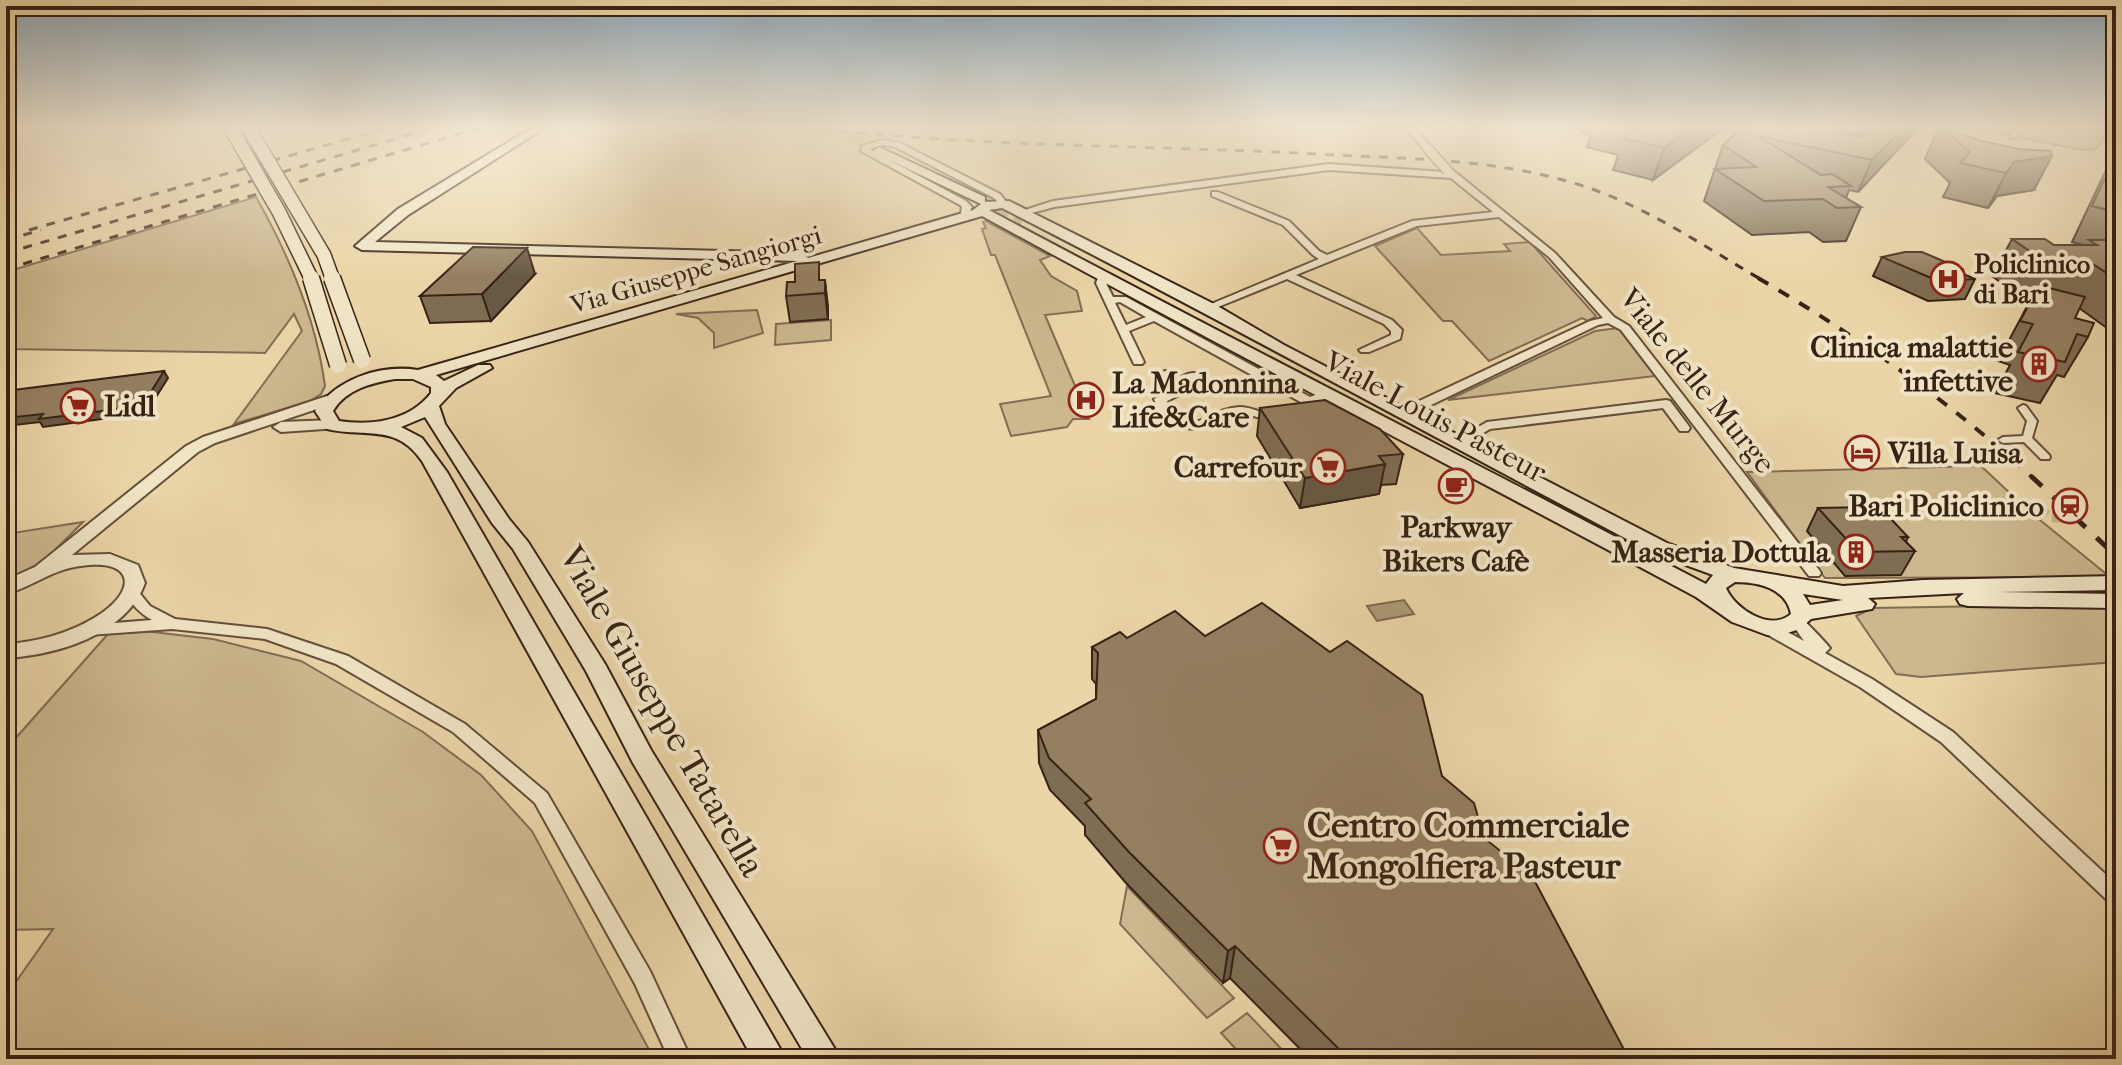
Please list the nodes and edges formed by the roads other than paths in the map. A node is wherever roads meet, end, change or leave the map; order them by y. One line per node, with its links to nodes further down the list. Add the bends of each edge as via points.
1 (259, 177): 29 (main road, bridge, via 316,286 338,365)
2 (278, 177): 25 (main road, bridge, via 319,244 362,360 370,368)
3 (460, 177): 14 (main road, via 403,212 362,246)
4 (913, 177): 12 (street, Viale Louis Pasteur, via 963,203)
5 (935, 177): 10 (main road)
6 (959, 177): 10 (street, Viale Louis Pasteur, via 997,196)
7 (1253, 177): 10 (street)
8 (1454, 177): 11 (street, Viale delle Murge)
9 (1215, 194): 13 (street, via 1286,223)
10 (1001, 210): 12 (main road, Via Giuseppe Sangiorgi); 15 (main road, Viale Louis Pasteur); 18 (main road, Viale Louis Pasteur); 22 (main road); 28 (main road); 30 (main road, Via Giuseppe Sangiorgi, via 510,358 465,376)
11 (1501, 214): 13 (street, via 1415,223); 20 (street, Viale delle Murge)
12 (963, 217): 14 (main road, Via Giuseppe Sangiorgi, via 837,254)
13 (1327, 259): 16 (street)
14 (785, 263): 26 (main road, Via Giuseppe Sangiorgi)
15 (1104, 275): 17 (street, via 1101,283); 28 (main road, Viale Louis Pasteur)
16 (1287, 275): 18 (street); 23 (street, via 1397,330 1396,337)
17 (1109, 300): 19 (street, via 1122,299); 21 (street)
18 (1209, 307): 22 (main road, Viale Louis Pasteur)
19 (1155, 317): 21 (street); 31 (street)
20 (1610, 319): 33 (street); 45 (street, Viale delle Murge, via 1625,328)
21 (1123, 330): 24 (street)
22 (1278, 348): 33 (main road, Viale Louis Pasteur)
23 (1365, 350)
24 (1138, 362)
25 (394, 374): 26 (main road, Via Giuseppe Sangiorgi); 29 (main road)
26 (423, 374): 30 (main road, Viale Giuseppe Tatarella, via 439,385)
27 (1166, 374): 31 (street, via 1181,381 1193,375 1202,381 1160,399 1167,417 1186,428 1235,411 1276,417)
28 (1329, 393): 31 (street); 53 (main road, Viale Louis Pasteur)
29 (334, 396): 34 (main road, via 324,411); 41 (street, via 209,440)
30 (434, 399): 36 (main road, Via Giuseppe Sangiorgi, via 400,422); 63 (main road, Viale Giuseppe Tatarella, via 436,424 521,546 597,670 642,756)
31 (1310, 402)
32 (2023, 408): 37 (street, via 2032,421)
33 (1404, 413): 39 (main road, Viale Louis Pasteur)
34 (333, 425): 36 (main road); 41 (street, via 272,429)
35 (1684, 428): 39 (street, via 1664,401 1487,426)
36 (363, 429): 62 (main road, via 406,433 420,446)
37 (2027, 439): 38 (street); 40 (street)
38 (2003, 440)
39 (1459, 442): 46 (main road, Viale Louis Pasteur, via 1660,548)
40 (2045, 457)
41 (179, 459): 42 (street)
42 (93, 531): 43 (street); 44 (street)
43 (101, 559): 44 (street); 50 (street, via 128,565 135,573)
44 (41, 571): 49 (street)
45 (1814, 573)
46 (1732, 575): 47 (main road, Viale Louis Pasteur); 53 (main road, via 1715,588)
47 (1772, 582): 51 (main road); 54 (main road, via 1797,599)
48 (2116, 583): 51 (main road, via 1923,587)
49 (6, 588)
50 (132, 593): 55 (street, via 145,610); 57 (street)
51 (1850, 599): 52 (main road); 54 (main road)
52 (2116, 601)
53 (1722, 605): 56 (main road, Viale Louis Pasteur)
54 (1800, 617): 56 (main road, via 1787,626); 59 (street, via 1810,638)
55 (172, 624): 57 (street); 61 (street, via 267,634 342,660 459,728 506,768 541,798 643,978)
56 (1760, 625): 59 (street)
57 (84, 631): 58 (street, via 35,648)
58 (6, 651)
59 (1866, 683): 60 (street, via 1947,737)
60 (2116, 896)
61 (680, 1059)
62 (770, 1059)
63 (825, 1059)

